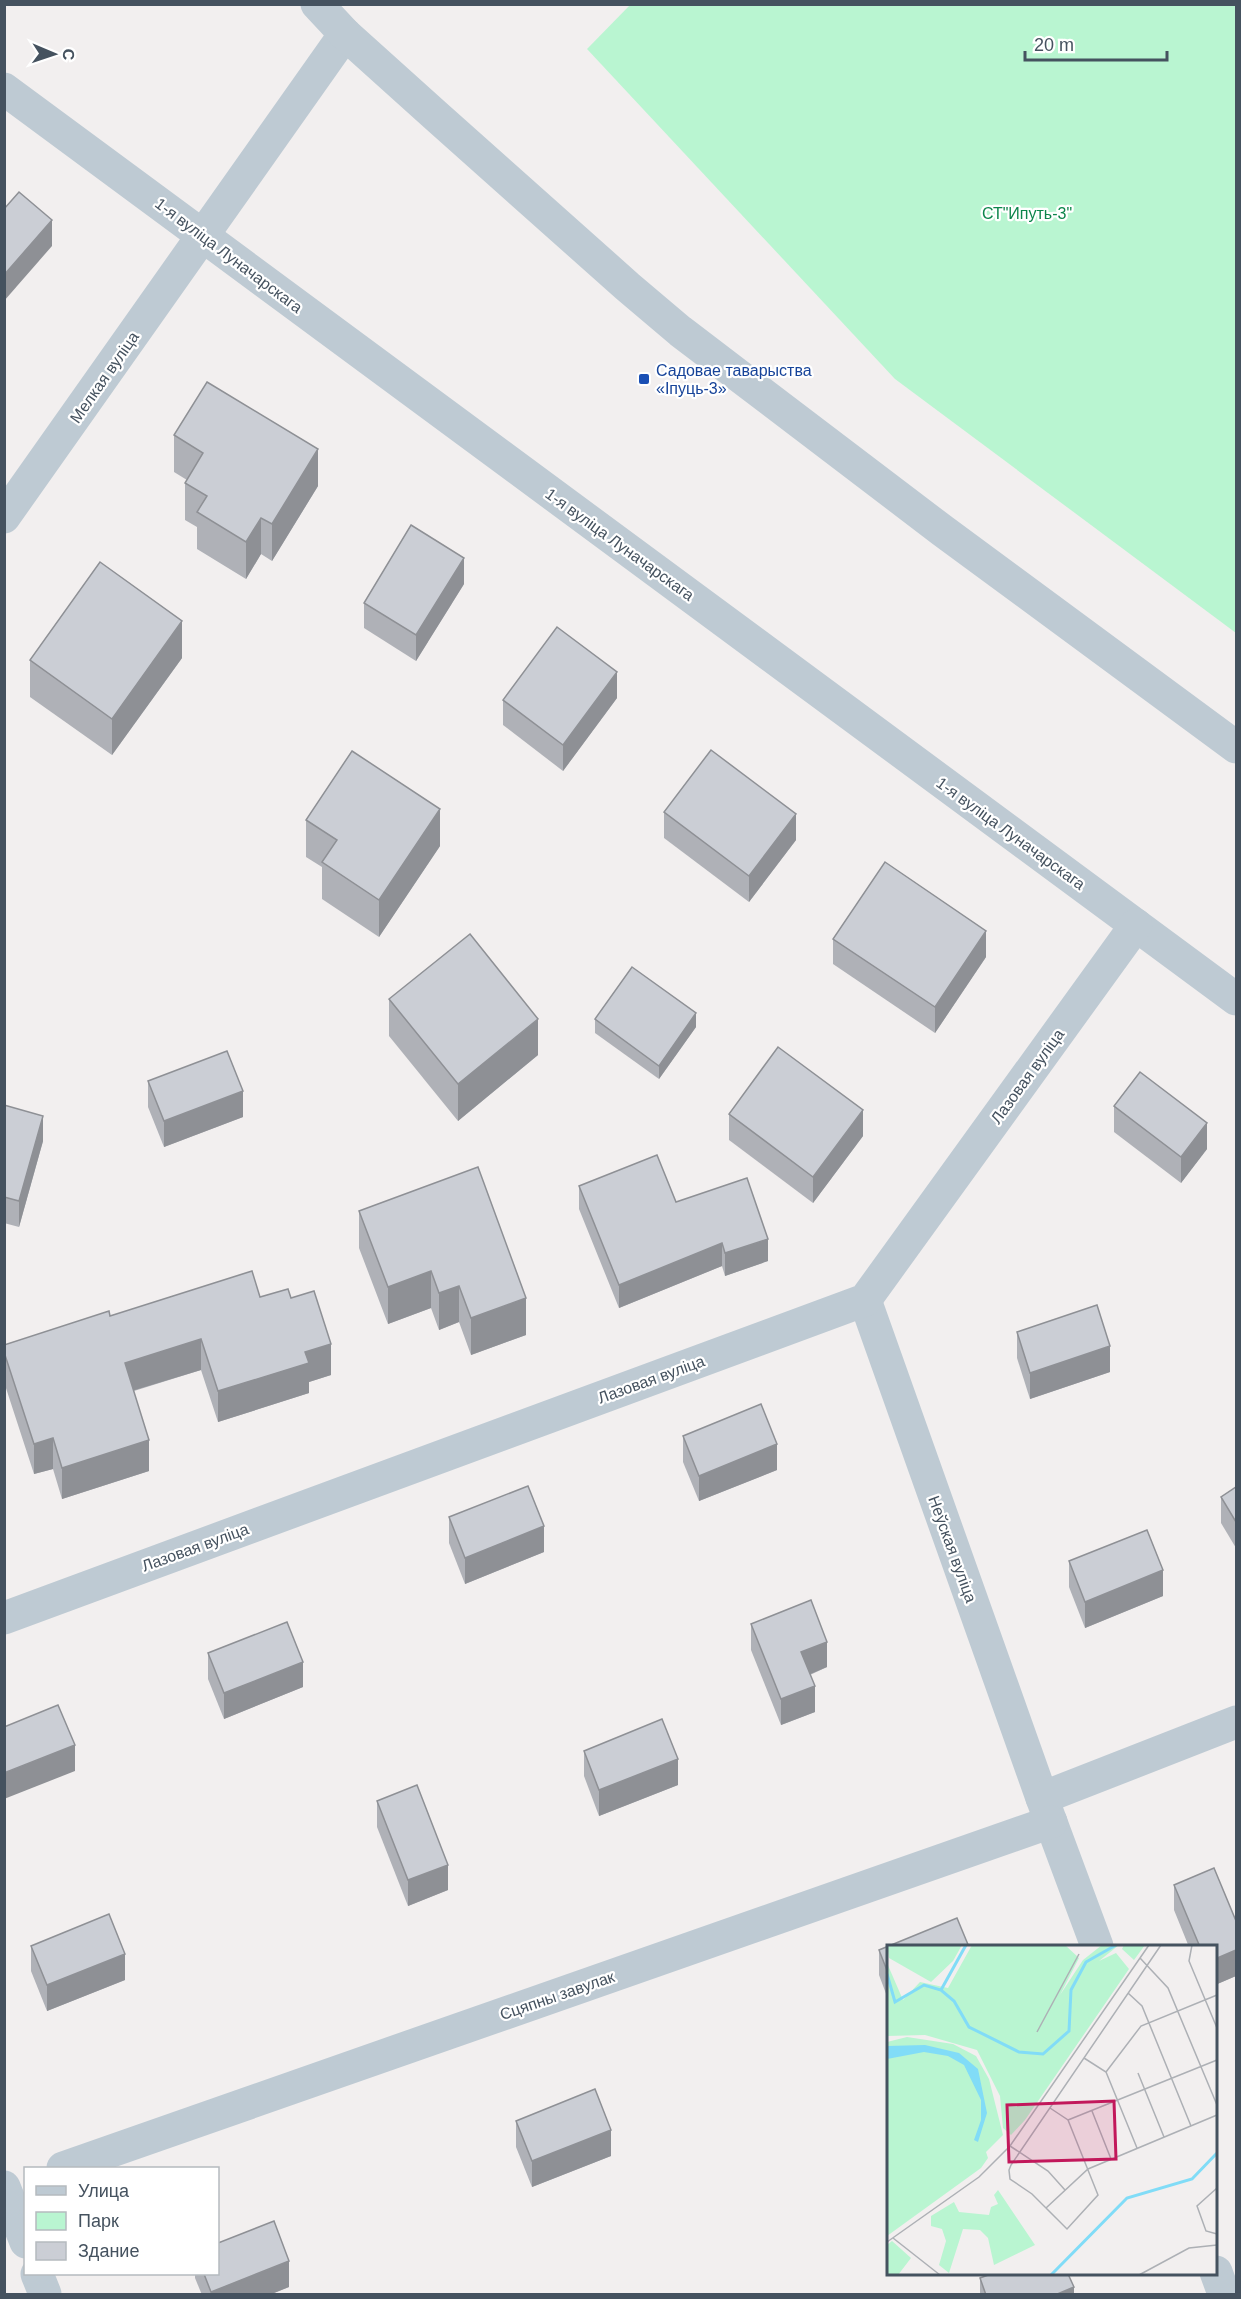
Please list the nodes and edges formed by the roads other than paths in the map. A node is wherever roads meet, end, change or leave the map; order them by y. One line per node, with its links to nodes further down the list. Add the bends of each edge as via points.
1 (317, 4): 2 (street)
2 (345, 33): 4 (street, Мелкая вуліца); 6 (street, via 680,331)
3 (4, 89): 4 (street, 1-я вуліца Луначарскага)
4 (204, 236): 5 (street, Мелкая вуліца); 7 (street, 1-я вуліца Луначарскага)
5 (4, 517)
6 (1236, 747)
7 (1136, 926): 8 (street, 1-я вуліца Луначарскага); 9 (street, Лазовая вуліца)
8 (1236, 999)
9 (865, 1300): 10 (street, Лазовая вуліца); 12 (street, Неўская вуліца)
10 (4, 1618)
11 (1236, 1722): 12 (street)
12 (1046, 1810): 13 (street, Неўская вуліца); 14 (street, Сцяпны завулак)
13 (1096, 1945)
14 (68, 2167)
15 (24, 2183): 16 (street)
16 (5, 2188): 17 (street)
17 (24, 2237)
18 (37, 2275): 20 (street)
19 (1216, 2275): 21 (street)
20 (45, 2295)
21 (1224, 2295)

